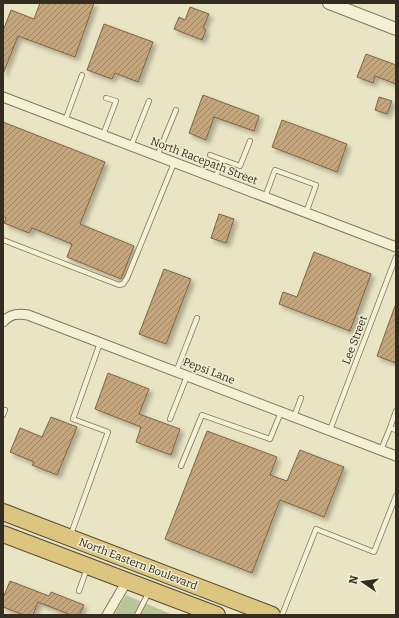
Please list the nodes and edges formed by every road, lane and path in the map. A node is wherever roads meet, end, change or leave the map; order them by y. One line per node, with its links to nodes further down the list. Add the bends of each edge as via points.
1 (329, 3): 2 (street)
2 (396, 29)
3 (82, 75): 8 (lane)
4 (3, 97): 8 (street, North Racepath Street)
5 (106, 98): 9 (lane, via 116,101)
6 (149, 101): 11 (lane)
7 (176, 110): 13 (lane)
8 (65, 121): 9 (street, North Racepath Street)
9 (103, 135): 11 (street, North Racepath Street)
10 (250, 141): 14 (lane, via 240,166)
11 (131, 146): 13 (street, North Racepath Street)
12 (210, 155): 14 (lane)
13 (157, 156): 15 (street, North Racepath Street)
14 (223, 160): 16 (lane)
15 (174, 162): 16 (street, North Racepath Street); 19 (lane, via 123,284 119,285)
16 (215, 178): 17 (street, North Racepath Street)
17 (265, 197): 18 (street, North Racepath Street); 18 (lane, via 275,170 316,185)
18 (306, 212): 20 (street, North Racepath Street)
19 (3, 240)
20 (396, 247)
21 (396, 257): 35 (lane, Lee Street)
22 (197, 318): 25 (lane)
23 (3, 322): 24 (street, Pepsi Lane, via 12,315 28,315)
24 (100, 343): 25 (street, Pepsi Lane); 43 (lane, via 72,419 108,432)
25 (176, 372): 26 (street, Pepsi Lane)
26 (187, 376): 30 (street, Pepsi Lane); 33 (lane)
27 (301, 398): 32 (lane)
28 (3, 410): 31 (lane)
29 (396, 411): 34 (lane)
30 (281, 412): 32 (street, Pepsi Lane); 39 (lane, via 270,439 202,414)
31 (3, 415)
32 (294, 417): 35 (street, Pepsi Lane)
33 (170, 419)
34 (390, 428): 36 (lane); 37 (lane)
35 (330, 430): 37 (street, Pepsi Lane)
36 (396, 430)
37 (382, 450): 38 (street, Pepsi Lane)
38 (396, 456)
39 (181, 466)
40 (396, 496): 52 (lane, via 374,552 316,529)
41 (3, 512): 43 (highway, North Eastern Boulevard)
42 (3, 534): 44 (highway, North Eastern Boulevard)
43 (70, 538): 51 (highway, North Eastern Boulevard)
44 (88, 566): 45 (highway, North Eastern Boulevard); 47 (lane)
45 (126, 581): 46 (highway, North Eastern Boulevard); 48 (street)
46 (151, 590): 49 (lane); 50 (highway, North Eastern Boulevard)
47 (79, 591)
48 (107, 615)
49 (137, 615)
50 (217, 615)
51 (272, 615)
52 (282, 615)

